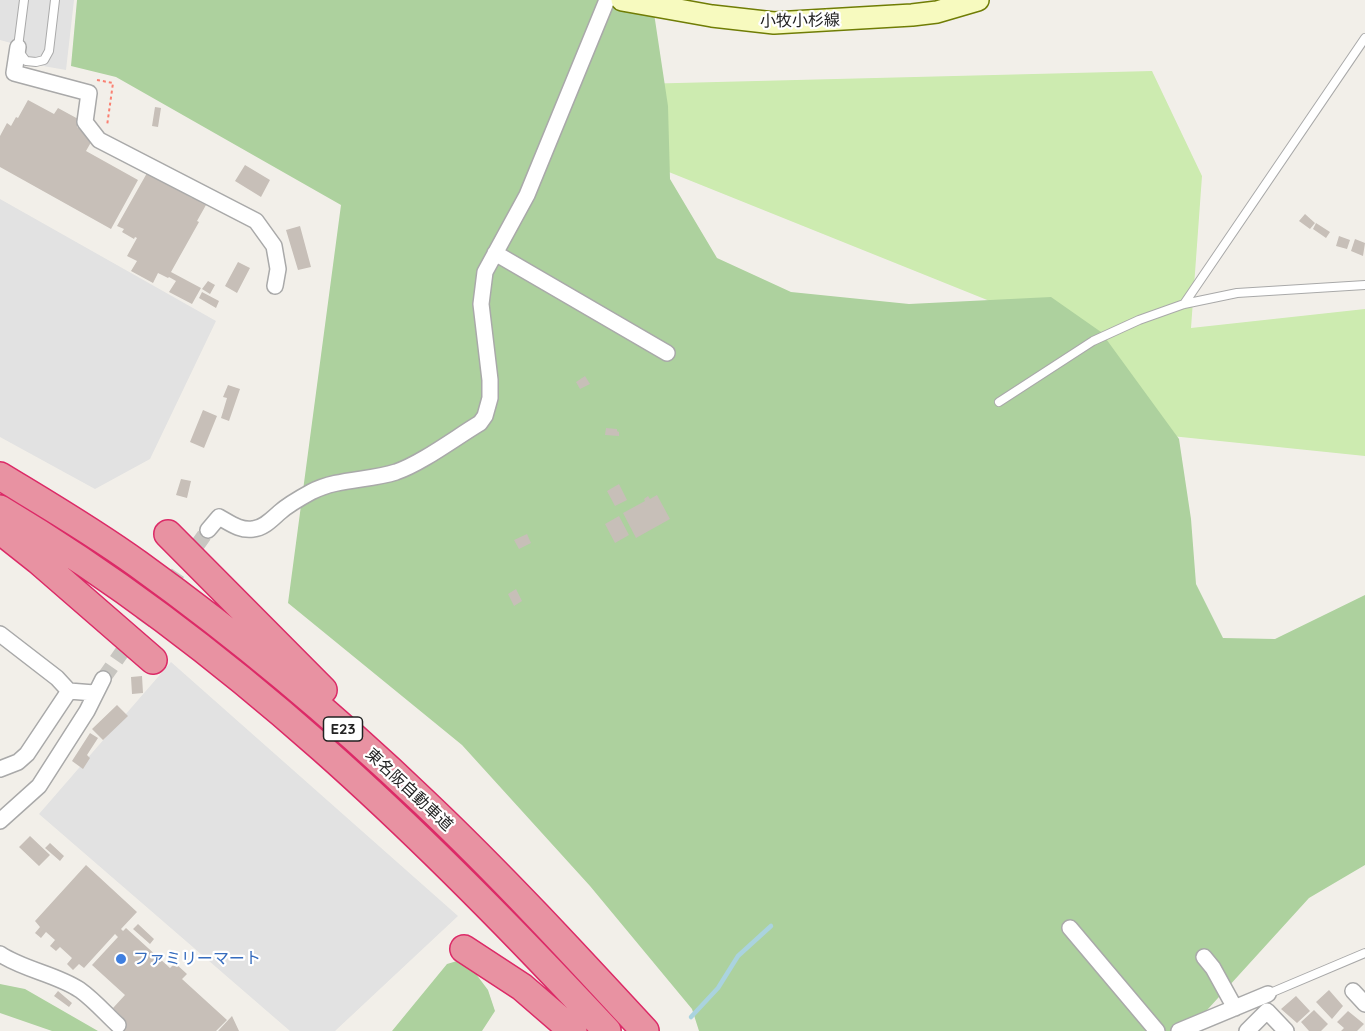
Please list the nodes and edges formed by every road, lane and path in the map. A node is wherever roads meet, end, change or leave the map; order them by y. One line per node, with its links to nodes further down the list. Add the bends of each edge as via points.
1 (24, 0): 7 (lane)
2 (55, 0): 7 (lane, via 47,57 26,61)
3 (607, 0): 8 (street, via 527,195)
4 (622, 0): 5 (main road, 小牧小杉線, via 774,23 912,15)
5 (978, 0)
6 (1365, 38): 11 (lane)
7 (18, 47): 10 (street, via 14,73 89,93 85,123 99,140 256,221 274,246 278,268)
8 (495, 253): 12 (street); 17 (street, via 486,272 481,304 490,380 489,407 480,423 403,469 379,477 335,482 254,529 238,528 219,517)
9 (1365, 285): 11 (lane, via 1237,293)
10 (275, 286)
11 (1184, 304): 13 (lane, via 1093,341)
12 (668, 353)
13 (999, 402)
14 (0, 476): 26 (highway, 東名阪自動車道 / E23, via 137,563 295,686)
15 (0, 509): 38 (highway, 東名阪自動車道 / E23, via 123,589 267,699 405,823)
16 (0, 530): 20 (highway)
17 (208, 530)
18 (168, 534): 26 (highway, via 456,826)
19 (0, 634): 22 (street)
20 (153, 660)
21 (103, 679): 23 (street)
22 (69, 691): 23 (street); 24 (street, via 27,754)
23 (94, 693): 25 (street, via 87,711 39,786)
24 (0, 769)
25 (0, 821)
26 (496, 873): 39 (highway, 東名阪自動車道 / E23)
27 (1070, 928): 40 (street)
28 (464, 949): 37 (highway, via 522,987)
29 (1365, 953): 33 (lane)
30 (0, 954): 36 (street, via 80,990)
31 (1204, 957): 35 (street)
32 (1353, 991): 34 (street)
33 (1268, 994): 35 (street)
34 (1365, 1004)
35 (1236, 1007): 41 (street); 42 (street)
36 (118, 1025)
37 (573, 1031)
38 (607, 1031)
39 (645, 1031)
40 (1156, 1031)
41 (1179, 1031)
42 (1247, 1031): 43 (street, via 1267,1011)
43 (1286, 1031)

